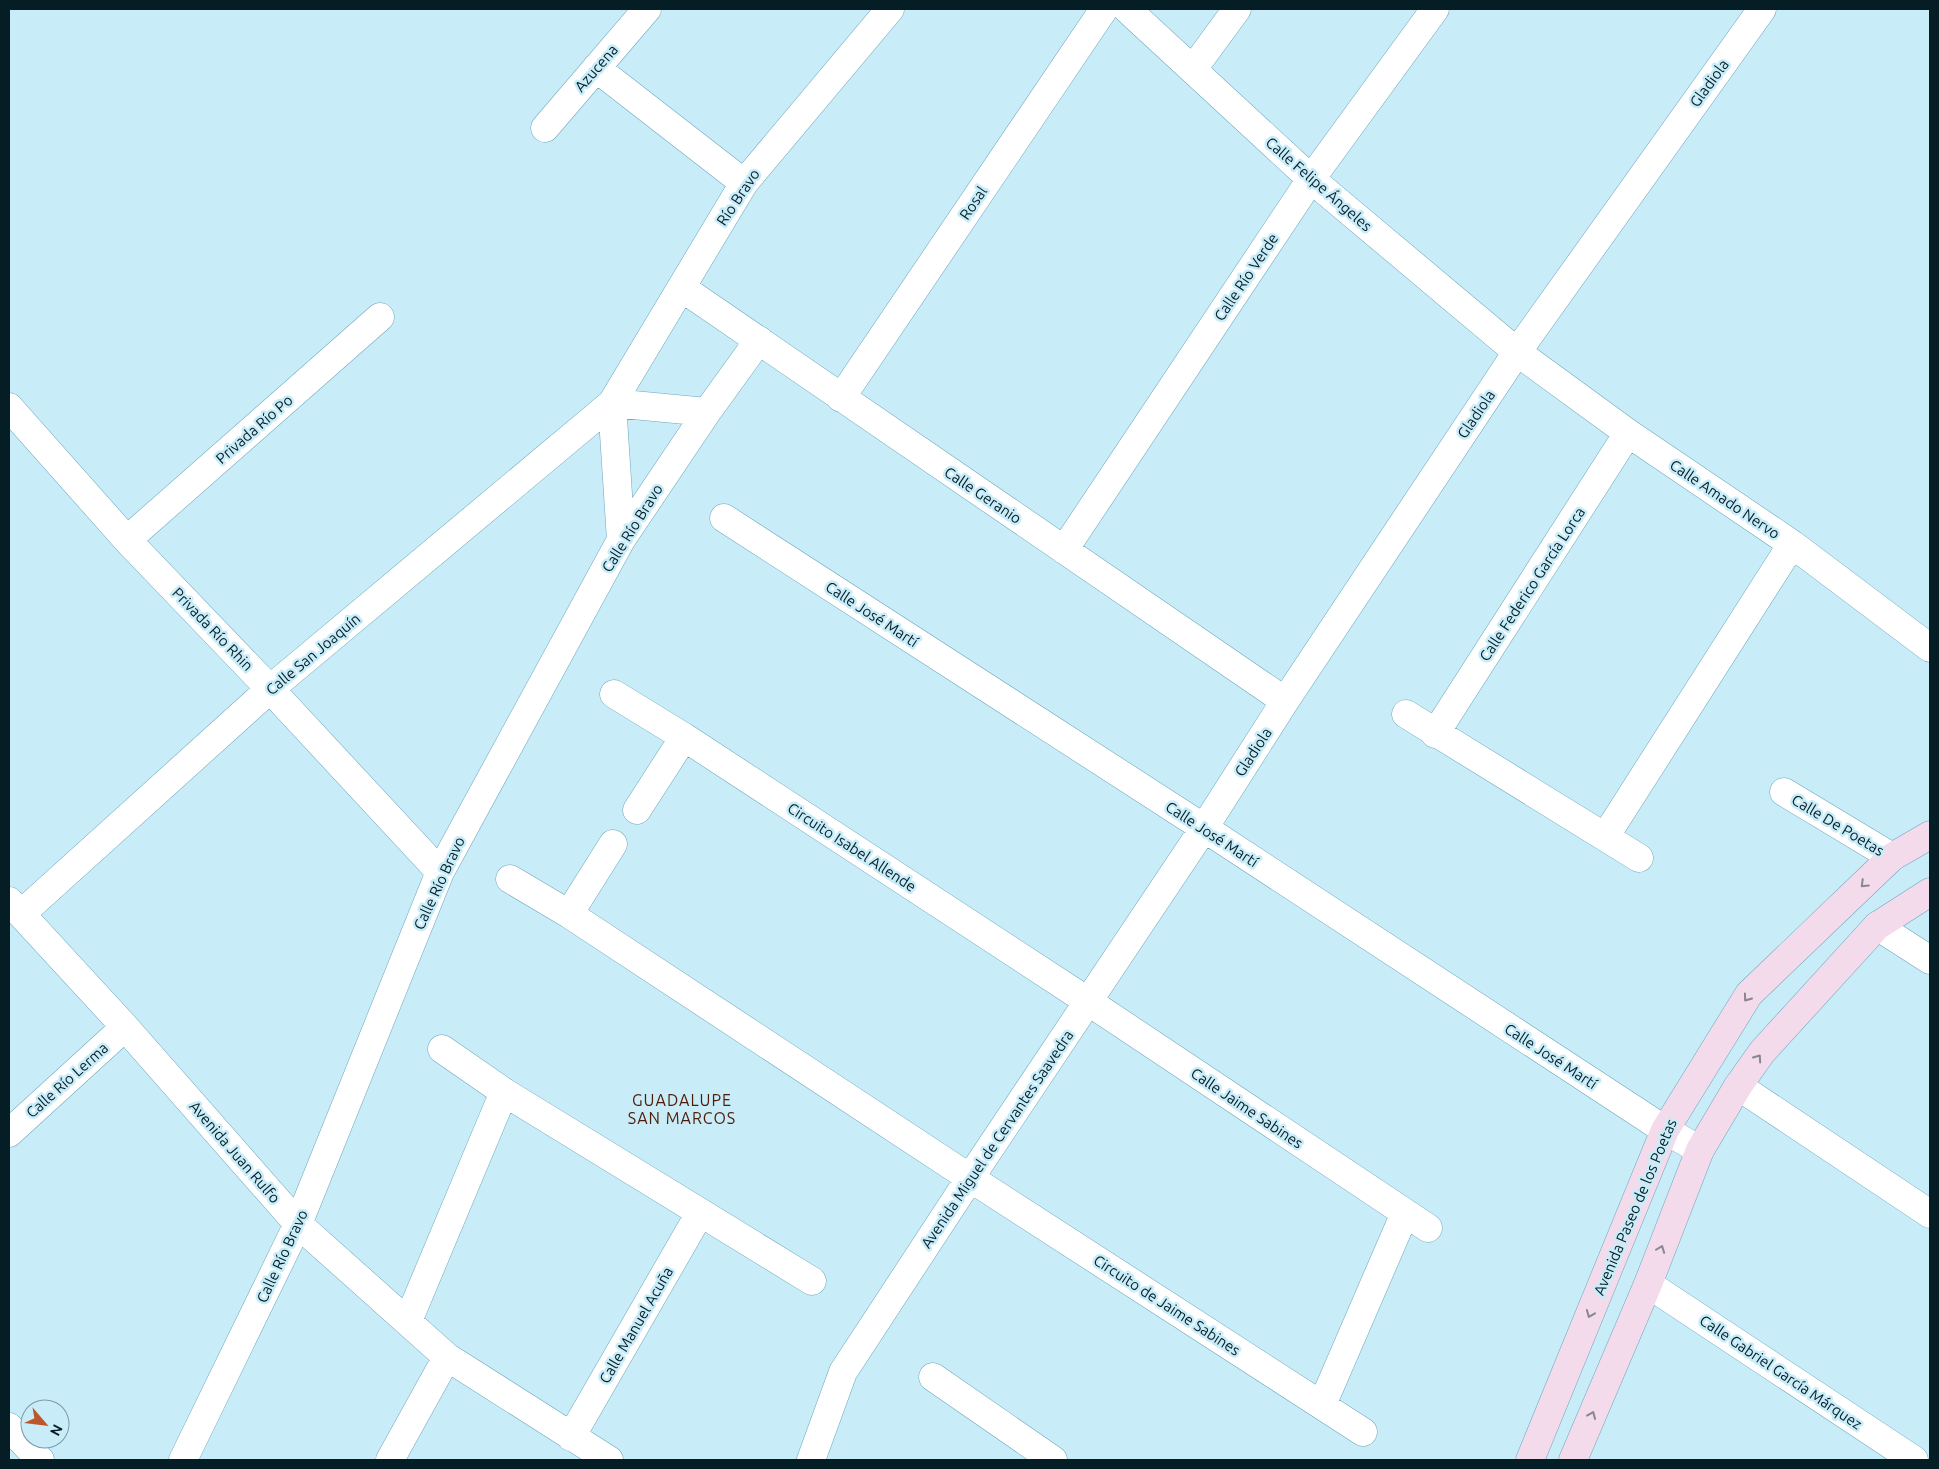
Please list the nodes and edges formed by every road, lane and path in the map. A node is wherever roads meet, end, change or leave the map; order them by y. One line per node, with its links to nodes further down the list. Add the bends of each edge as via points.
1 (647, 9): 8 (street, Azucena)
2 (890, 9): 12 (street, Río Bravo)
3 (1104, 9): 17 (street, Rosal)
4 (1127, 9): 9 (street, Calle Felipe Ángeles)
5 (1237, 9): 9 (street)
6 (1435, 9): 11 (street, Calle Río Verde)
7 (1762, 9): 16 (street, Gladiola)
8 (596, 68): 10 (street, Azucena); 12 (street)
9 (1193, 69): 11 (street, Calle Felipe Ángeles)
10 (545, 128)
11 (1311, 179): 16 (street, Calle Felipe Ángeles); 26 (street, Calle Río Verde)
12 (744, 183): 13 (street, Río Bravo)
13 (682, 288): 15 (street, Calle Geranio); 18 (street, Río Bravo)
14 (380, 317): 23 (street, Privada Río Po)
15 (759, 340): 17 (street, Calle Geranio); 20 (street, Calle Río Bravo)
16 (1517, 352): 21 (street, Calle Amado Nervo); 30 (street, Gladiola)
17 (841, 398): 26 (street, Calle Geranio)
18 (612, 403): 20 (street); 24 (street); 28 (street, Calle San Joaquín)
19 (9, 407): 23 (street, Privada Río Rhin)
20 (706, 412): 24 (street, Calle Río Bravo)
21 (1628, 433): 25 (street, Calle Amado Nervo); 32 (street, Calle Federico García Lorca)
22 (724, 518): 36 (street, Calle José Martí)
23 (127, 540): 28 (street, Privada Río Rhin)
24 (621, 540): 42 (street, Calle Río Bravo)
25 (1792, 544): 27 (street, Calle Amado Nervo); 38 (street)
26 (1064, 550): 30 (street, Calle Geranio)
27 (1930, 648)
28 (270, 689): 42 (street, Privada Río Rhin); 45 (street, Calle San Joaquín)
29 (614, 694): 33 (street, Circuito Isabel Allende)
30 (1285, 701): 36 (street, Gladiola)
31 (1406, 714): 32 (street)
32 (1435, 734): 38 (street)
33 (684, 737): 35 (street); 49 (street, Circuito Isabel Allende)
34 (1784, 792): 40 (street, Calle De Poetas)
35 (636, 810)
36 (1204, 828): 49 (street, Avenida Miguel de Cervantes Saavedra); 54 (street, Calle José Martí)
37 (1930, 834): 40 (street, Avenida Paseo de los Poetas)
38 (1605, 837): 41 (street)
39 (613, 844): 46 (street)
40 (1892, 857): 54 (street, Avenida Paseo de los Poetas, one-way to 54, via 1749,994)
41 (1639, 858)
42 (440, 872): 61 (street, Calle Río Bravo)
43 (510, 879): 46 (street)
44 (1930, 892): 47 (street)
45 (15, 907): 50 (street, Avenida Juan Rulfo)
46 (570, 914): 57 (street)
47 (1878, 926): 48 (street); 52 (street, one-way to 47, via 1762,1052)
48 (1930, 960)
49 (1089, 1002): 57 (street, Avenida Miguel de Cervantes Saavedra); 59 (street, Calle Jaime Sabines)
50 (125, 1027): 55 (street, Calle Río Lerma); 61 (street, Avenida Juan Rulfo)
51 (442, 1049): 53 (street)
52 (1738, 1086): 56 (street); 60 (street)
53 (504, 1092): 58 (street); 65 (street)
54 (1665, 1130): 56 (street, Calle José Martí); 76 (street, Avenida Paseo de los Poetas, one-way to 76)
55 (9, 1133)
56 (1700, 1150): 64 (street, one-way to 56)
57 (970, 1178): 68 (street, Circuito de Jaime Sabines); 75 (street, Avenida Miguel de Cervantes Saavedra, via 843,1372)
58 (700, 1213): 63 (street); 70 (street, Calle Manuel Acuña)
59 (1405, 1213): 62 (street, Calle Jaime Sabines); 68 (street)
60 (1930, 1214)
61 (298, 1224): 65 (street, Avenida Juan Rulfo); 72 (street, Calle Río Bravo)
62 (1428, 1228)
63 (812, 1281)
64 (1648, 1284): 77 (street, one-way to 64); 78 (street, Calle Gabriel García Márquez)
65 (408, 1321): 66 (street, Avenida Juan Rulfo)
66 (446, 1357): 70 (street, Avenida Juan Rulfo); 73 (street)
67 (933, 1377): 71 (street)
68 (1322, 1405): 69 (street, Circuito de Jaime Sabines)
69 (1364, 1432)
70 (571, 1437): 74 (street, Avenida Juan Rulfo)
71 (1050, 1459)
72 (182, 1460)
73 (390, 1460)
74 (609, 1460)
75 (811, 1460)
76 (1530, 1460)
77 (1573, 1460)
78 (1914, 1460)

